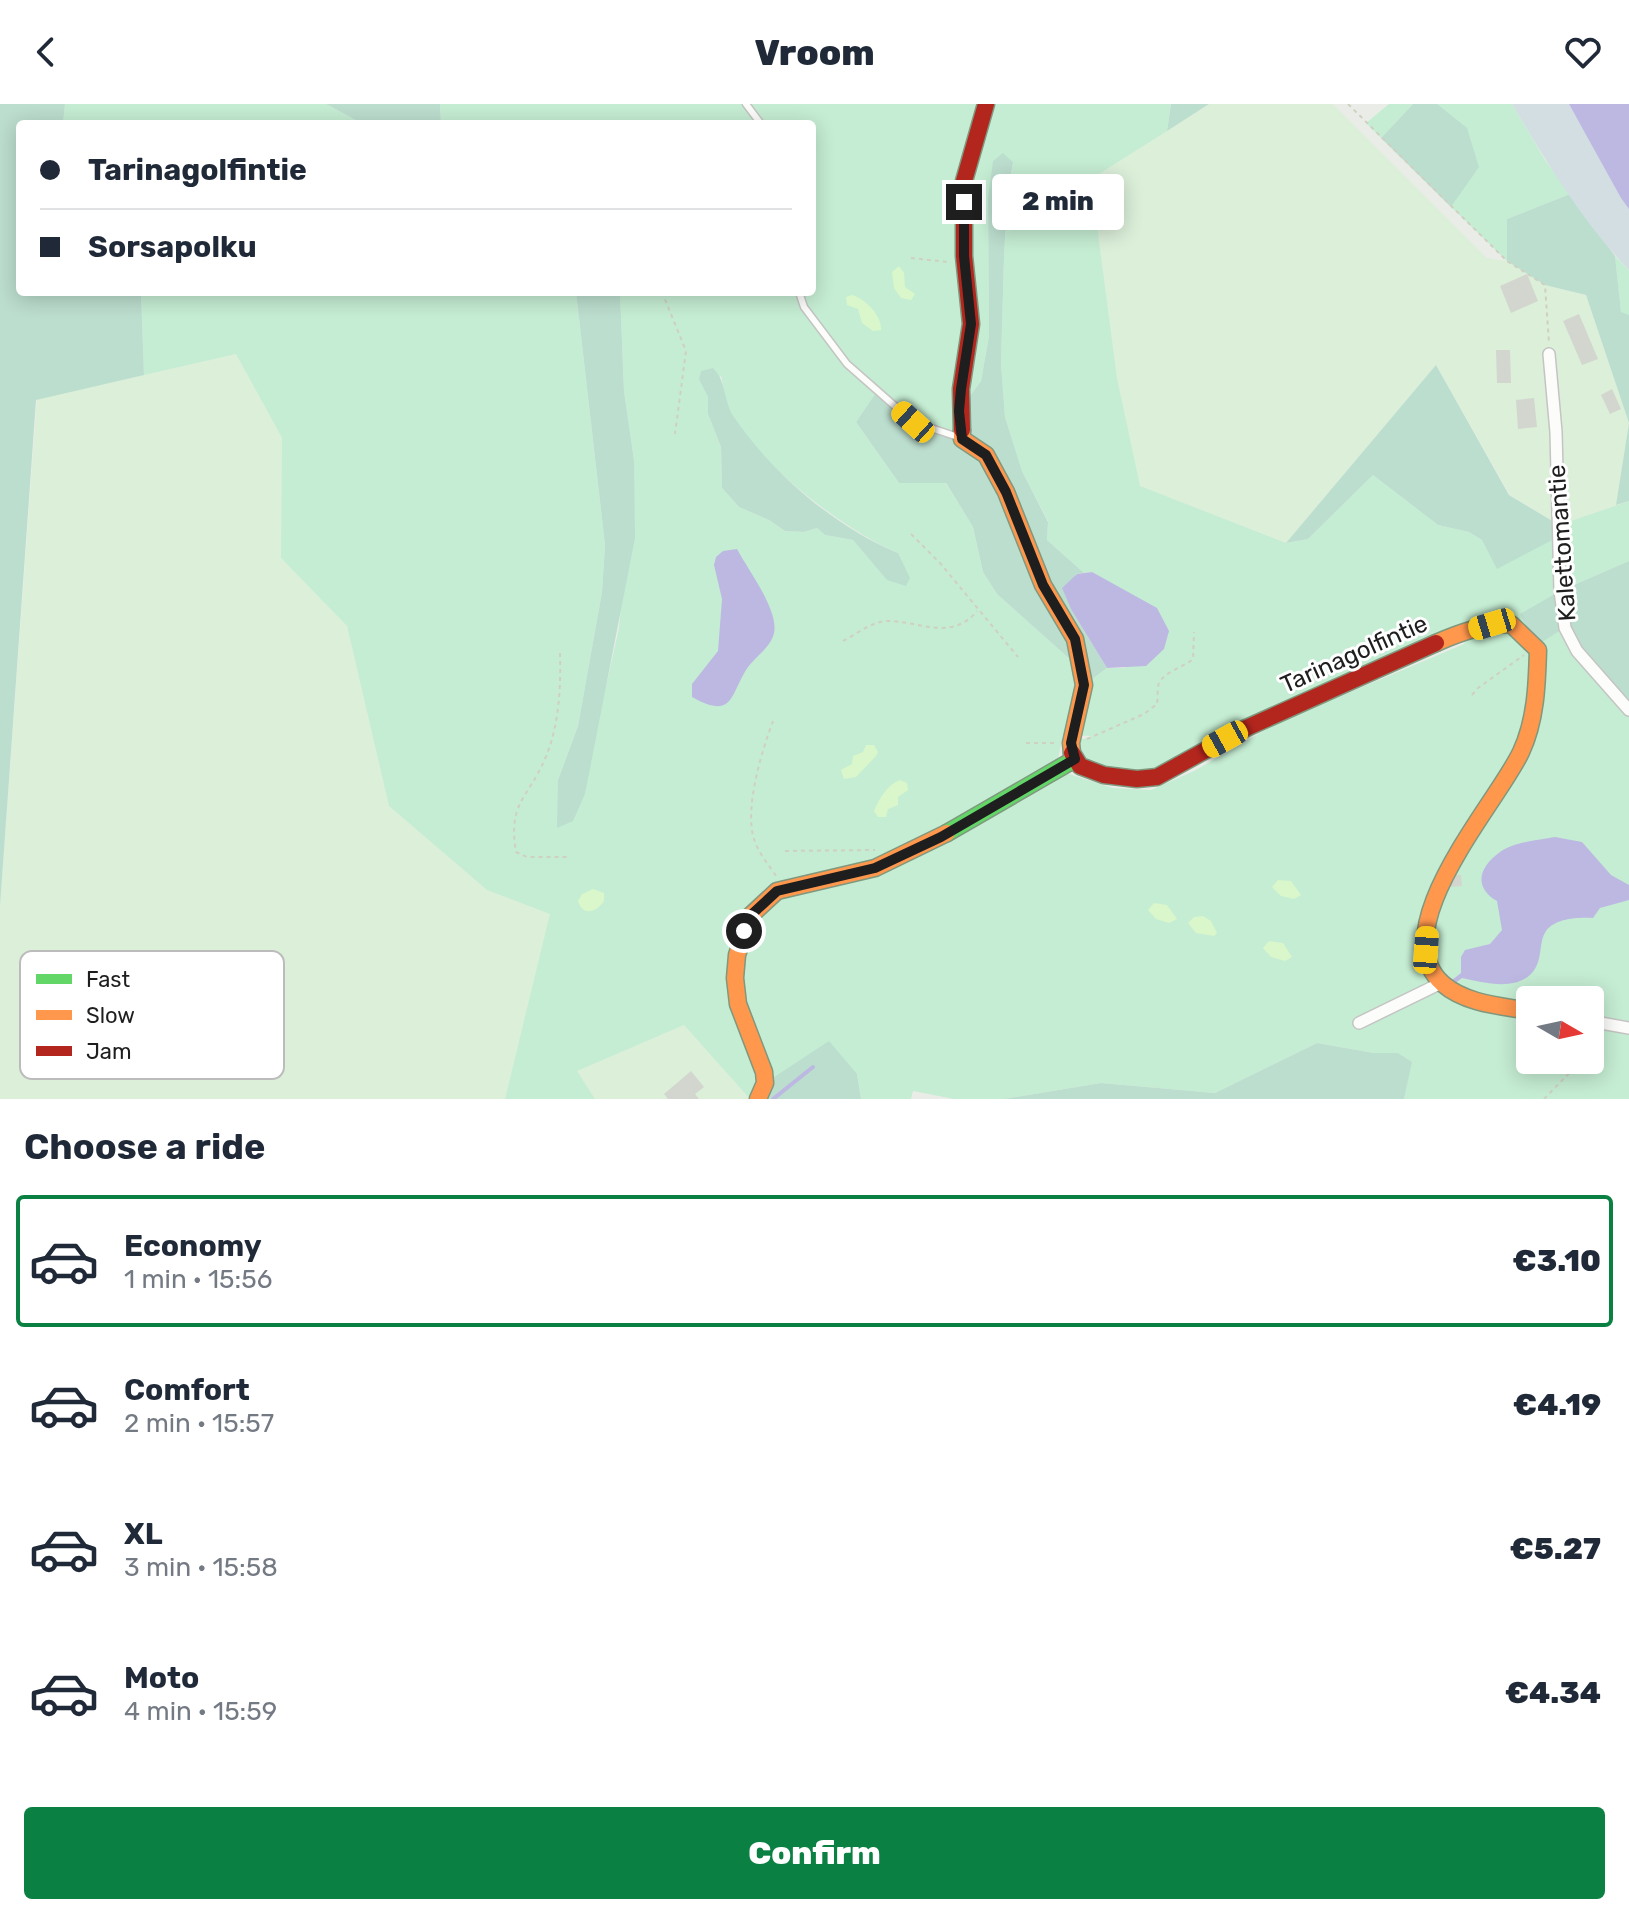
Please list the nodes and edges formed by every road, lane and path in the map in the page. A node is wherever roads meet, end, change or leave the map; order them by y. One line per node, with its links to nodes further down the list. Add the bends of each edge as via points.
1 (986, 104): 3 (street, via 964,181)
2 (1348, 104): 7 (path, via 1507,261 1545,285)
3 (964, 256): 4 (path, via 948,263); 9 (street, via 971,324 959,411)
4 (911, 258)
5 (664, 296): 8 (path, via 686,351)
6 (800, 296): 9 (lane, via 847,364 913,422)
7 (1549, 354): 18 (street, Kalettomantie, via 1565,628 1577,651)
8 (675, 434)
9 (962, 439): 21 (street, via 986,455 1043,585 1075,639 1084,685)
10 (911, 534): 16 (path)
11 (977, 611): 13 (path, via 949,627 887,621)
12 (1194, 632): 21 (path, via 1193,659 1159,683 1157,704)
13 (843, 641)
14 (1536, 646): 17 (path); 21 (street, Tarinagolfintie, via 1511,624 1461,632 1244,729 1157,777 1104,775 1080,766); 26 (street, via 1528,735 1503,784 1460,846 1436,899 1426,950)
15 (560, 653): 23 (path, via 555,722 545,758 515,809 513,833 516,852 527,857)
16 (1018, 657)
17 (1472, 695)
18 (1629, 710)
19 (773, 721): 25 (path, via 757,773 753,827 754,839)
20 (1026, 743): 21 (path)
21 (1073, 751): 24 (street, via 941,837)
22 (785, 851): 24 (path, via 875,850)
23 (567, 857)
24 (894, 859): 25 (street)
25 (783, 889): 32 (street, via 750,916 737,955 738,1004 764,1072)
26 (1441, 983): 27 (street); 28 (street)
27 (1516, 1008)
28 (1359, 1023)
29 (1604, 1025): 30 (street)
30 (1629, 1028)
31 (1568, 1074): 33 (path)
32 (761, 1091)
33 (1544, 1099)

